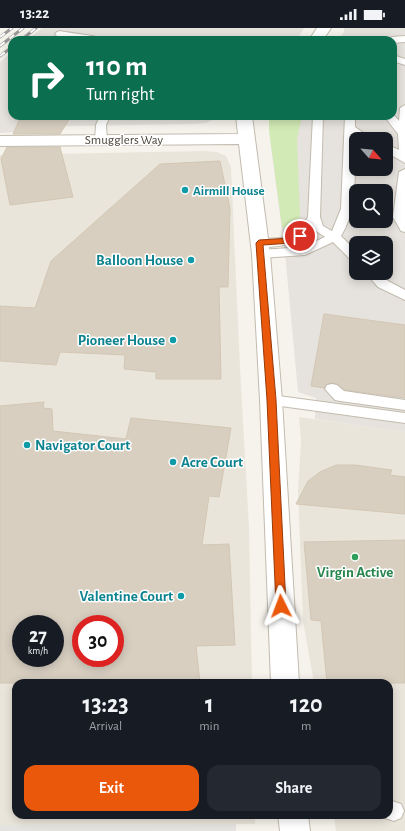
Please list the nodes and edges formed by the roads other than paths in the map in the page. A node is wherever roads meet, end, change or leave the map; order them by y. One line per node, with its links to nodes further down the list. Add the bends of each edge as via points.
1 (60, 34): 2 (lane)
2 (68, 36)
3 (405, 108): 10 (lane)
4 (103, 120): 11 (lane)
5 (245, 120): 12 (street)
6 (318, 120): 17 (lane)
7 (392, 120): 10 (lane)
8 (350, 122): 9 (lane); 19 (lane, via 347,209)
9 (357, 132)
10 (403, 134): 15 (lane)
11 (101, 139): 12 (street, Smugglers Way); 13 (street, Smugglers Way)
12 (247, 139): 20 (street)
13 (0, 141)
14 (393, 152): 15 (lane)
15 (405, 160)
16 (405, 177): 18 (lane, via 399,217)
17 (314, 217): 19 (lane, via 318,228); 20 (lane, via 308,231 292,240)
18 (405, 228)
19 (334, 238): 20 (lane, via 305,251); 21 (lane)
20 (260, 248): 25 (street)
21 (349, 252)
22 (379, 280): 23 (lane)
23 (405, 296)
24 (332, 389): 26 (lane, via 340,396)
25 (271, 400): 27 (lane); 28 (street)
26 (405, 405)
27 (405, 418)
28 (285, 679)
29 (294, 819): 30 (street)
30 (295, 831)

